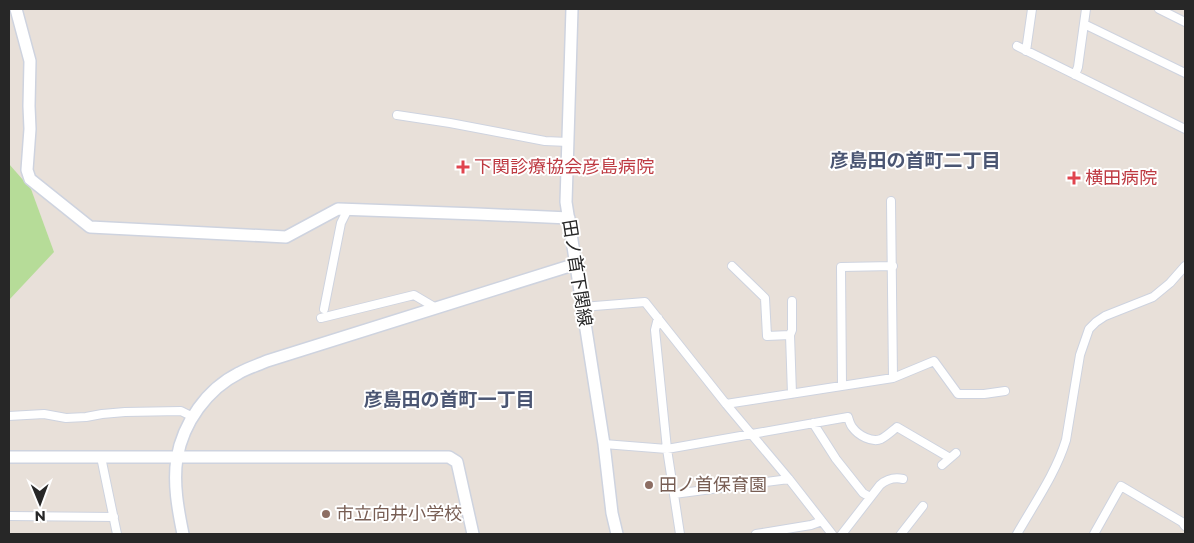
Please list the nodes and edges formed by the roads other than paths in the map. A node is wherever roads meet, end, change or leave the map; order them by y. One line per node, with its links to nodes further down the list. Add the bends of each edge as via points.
1 (16, 9): 16 (street, via 30,61 30,178 90,228 286,237 338,209)
2 (572, 9): 14 (street, 田ノ首下関線)
3 (1032, 9): 9 (street)
4 (1086, 9): 7 (street)
5 (1159, 9): 6 (street)
6 (1185, 22)
7 (1084, 24): 10 (street); 11 (street)
8 (1017, 46): 9 (street)
9 (1026, 51): 11 (street)
10 (1185, 73)
11 (1075, 75): 13 (street)
12 (397, 115): 14 (street, via 545,141)
13 (1185, 129)
14 (568, 142): 17 (street, 田ノ首下関線, via 566,202)
15 (891, 201): 20 (street)
16 (348, 209): 17 (street); 25 (street, via 341,223)
17 (569, 218): 18 (street, 田ノ首下関線)
18 (576, 264): 23 (street, 田ノ首下関線); 24 (street)
19 (732, 266): 28 (street, via 765,298 767,336)
20 (893, 266): 29 (street); 30 (street, via 841,267)
21 (1185, 266): 62 (street, via 1153,297 1105,316 1089,329 1080,355 1062,452)
22 (792, 301): 28 (street)
23 (582, 307): 27 (street, via 646,302); 38 (street, 田ノ首下関線)
24 (436, 308): 26 (street, via 414,295); 35 (street, via 245,370 220,385)
25 (324, 309)
26 (320, 318)
27 (658, 318): 33 (street); 39 (street, via 655,330)
28 (790, 335): 32 (street)
29 (893, 378): 30 (street); 31 (street, via 934,362 958,394)
30 (842, 386): 32 (street)
31 (1005, 391)
32 (792, 394): 33 (street)
33 (726, 404): 37 (street)
34 (9, 416): 35 (street, via 44,414 66,418 180,411)
35 (193, 417): 42 (street)
36 (813, 423): 37 (street); 43 (street, via 848,417 854,429 874,440 881,439 897,427 953,456); 47 (street, via 836,459 863,493)
37 (751, 435): 39 (street); 44 (street)
38 (604, 444): 39 (street); 56 (street, 田ノ首下関線)
39 (668, 449): 46 (street)
40 (9, 457): 41 (street)
41 (101, 457): 42 (street); 50 (street)
42 (178, 457): 54 (street, via 176,488); 55 (street, via 449,457 457,462)
43 (942, 465)
44 (789, 479): 46 (street); 51 (street)
45 (903, 479): 47 (street, via 884,482)
46 (674, 494): 57 (street)
47 (870, 497): 60 (street)
48 (923, 506): 61 (street)
49 (9, 516): 50 (street)
50 (114, 517): 53 (street)
51 (822, 521): 58 (street); 59 (street)
52 (1185, 526): 63 (street, via 1121,486)
53 (117, 534)
54 (183, 534)
55 (473, 534)
56 (617, 534)
57 (680, 534)
58 (756, 534)
59 (832, 534)
60 (842, 534)
61 (901, 534)
62 (1017, 534)
63 (1094, 534)

